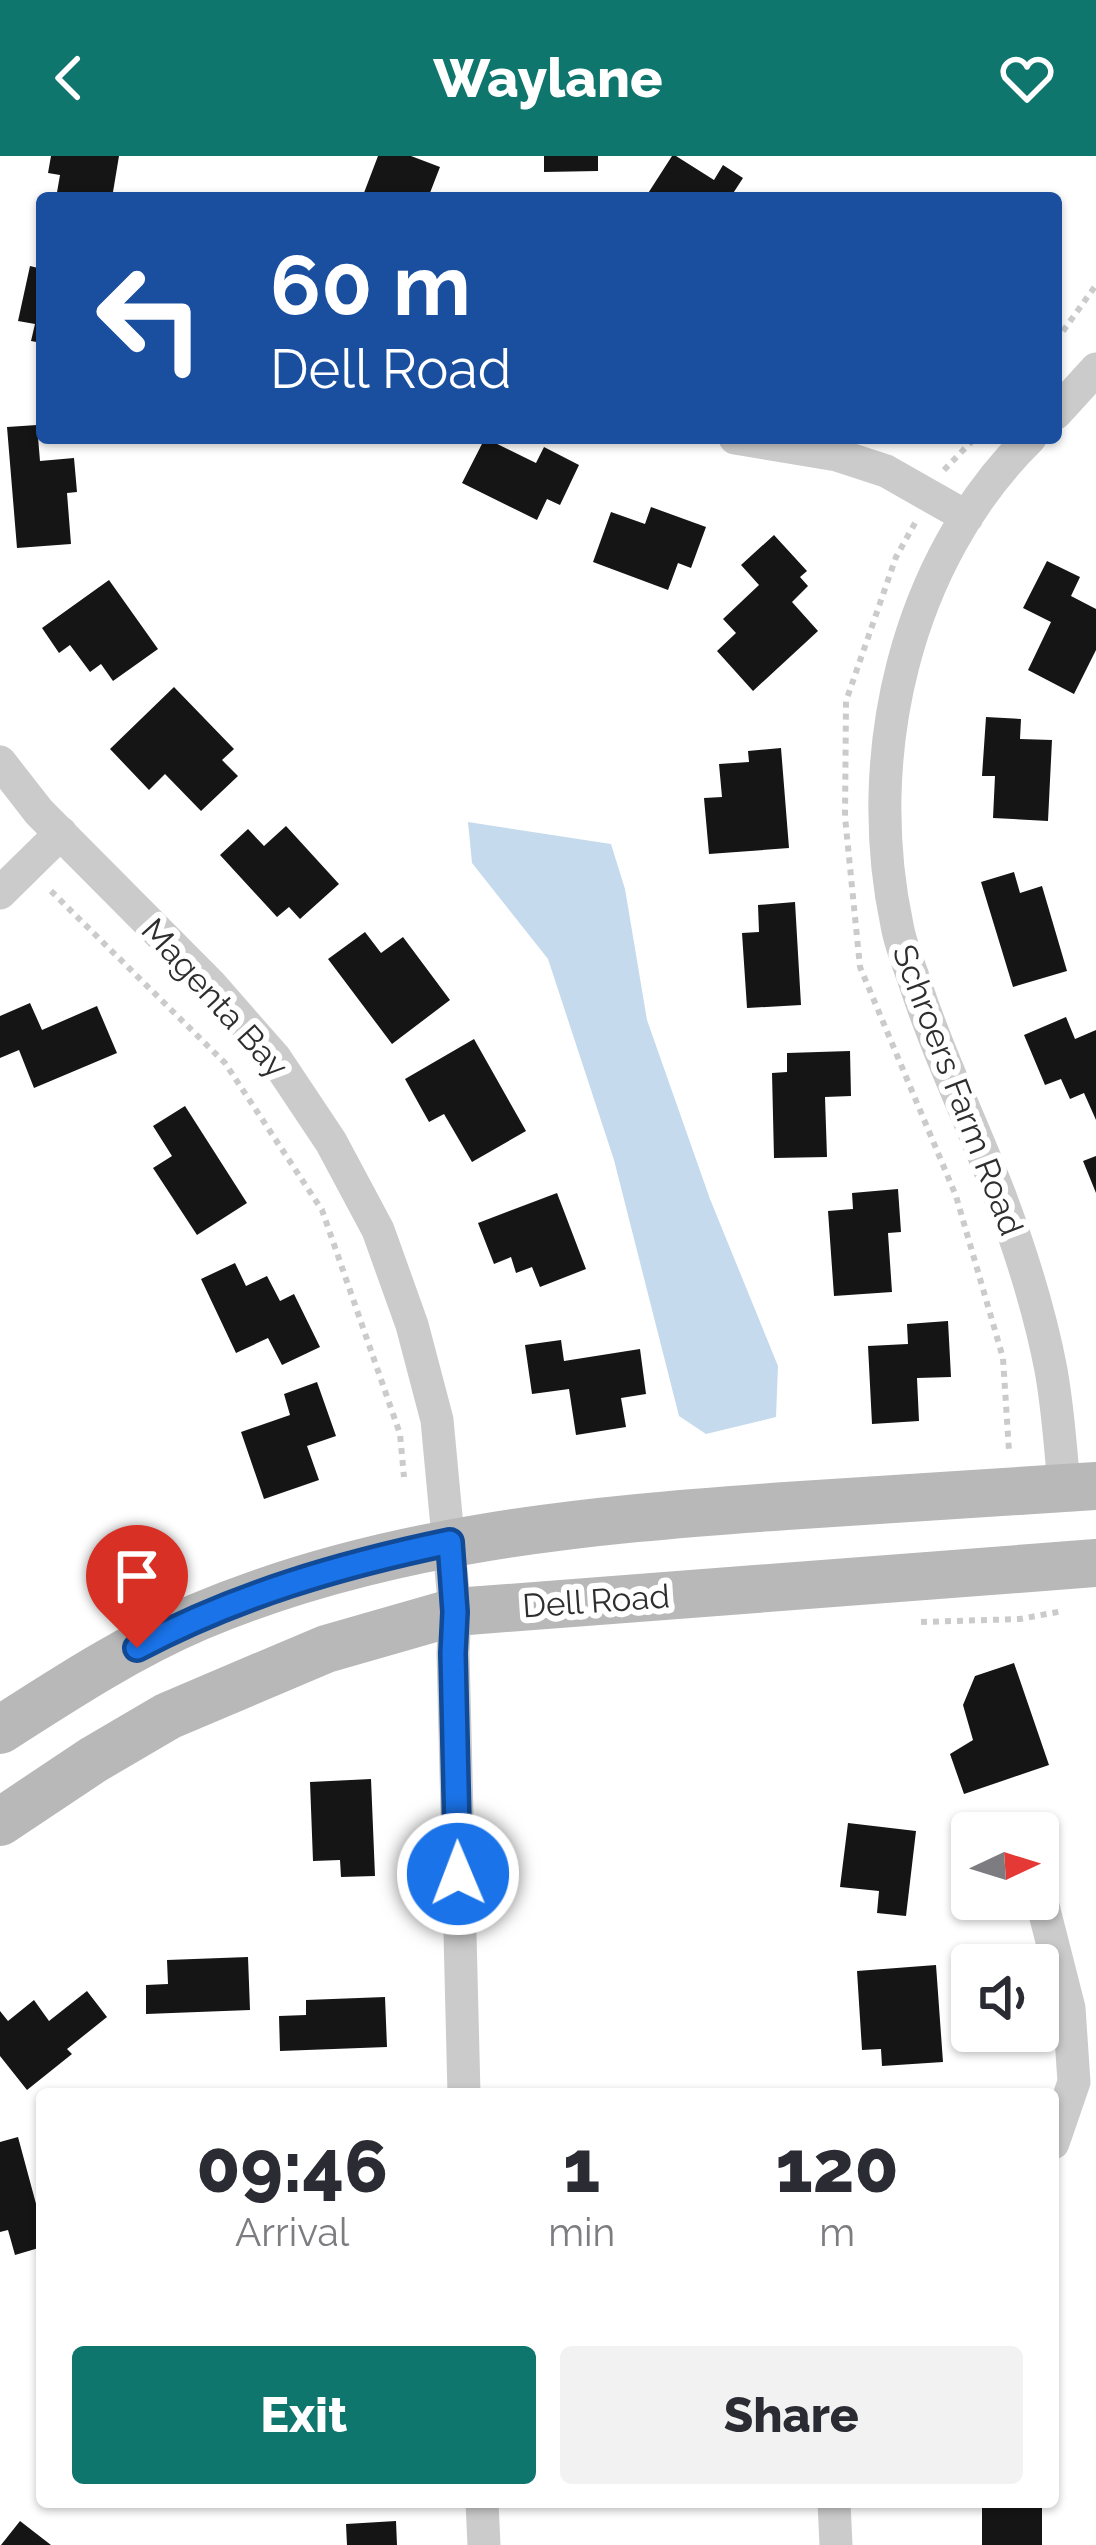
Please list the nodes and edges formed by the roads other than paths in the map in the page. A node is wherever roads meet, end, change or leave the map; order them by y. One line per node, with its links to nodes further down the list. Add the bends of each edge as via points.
1 (1096, 369): 2 (street)
2 (1062, 406)
3 (771, 444): 5 (street, via 886,471)
4 (1025, 444): 5 (street, Schroers Farm Road)
5 (967, 517): 9 (street, Schroers Farm Road, via 928,588 902,670 885,756 884,841 897,927 1029,1284)
6 (0, 762): 7 (street, Magenta Bay)
7 (61, 833): 8 (street); 10 (street, Magenta Bay, via 211,985 331,1142 378,1230 412,1324 437,1420)
8 (0, 893)
9 (1080, 1487): 10 (main road, via 639,1516)
10 (450, 1542): 12 (street, Magenta Bay); 13 (main road, via 326,1571 196,1618)
11 (1096, 1563): 12 (main road, Dell Road)
12 (455, 1612): 14 (main road, Dell Road, via 326,1649 168,1716); 16 (street, Magenta Bay)
13 (0, 1730)
14 (0, 1822)
15 (1047, 1920): 17 (street, via 1069,2008 1074,2082)
16 (464, 2088)
17 (1059, 2126)
18 (482, 2508): 20 (street)
19 (834, 2508): 21 (street)
20 (484, 2545)
21 (836, 2545)

